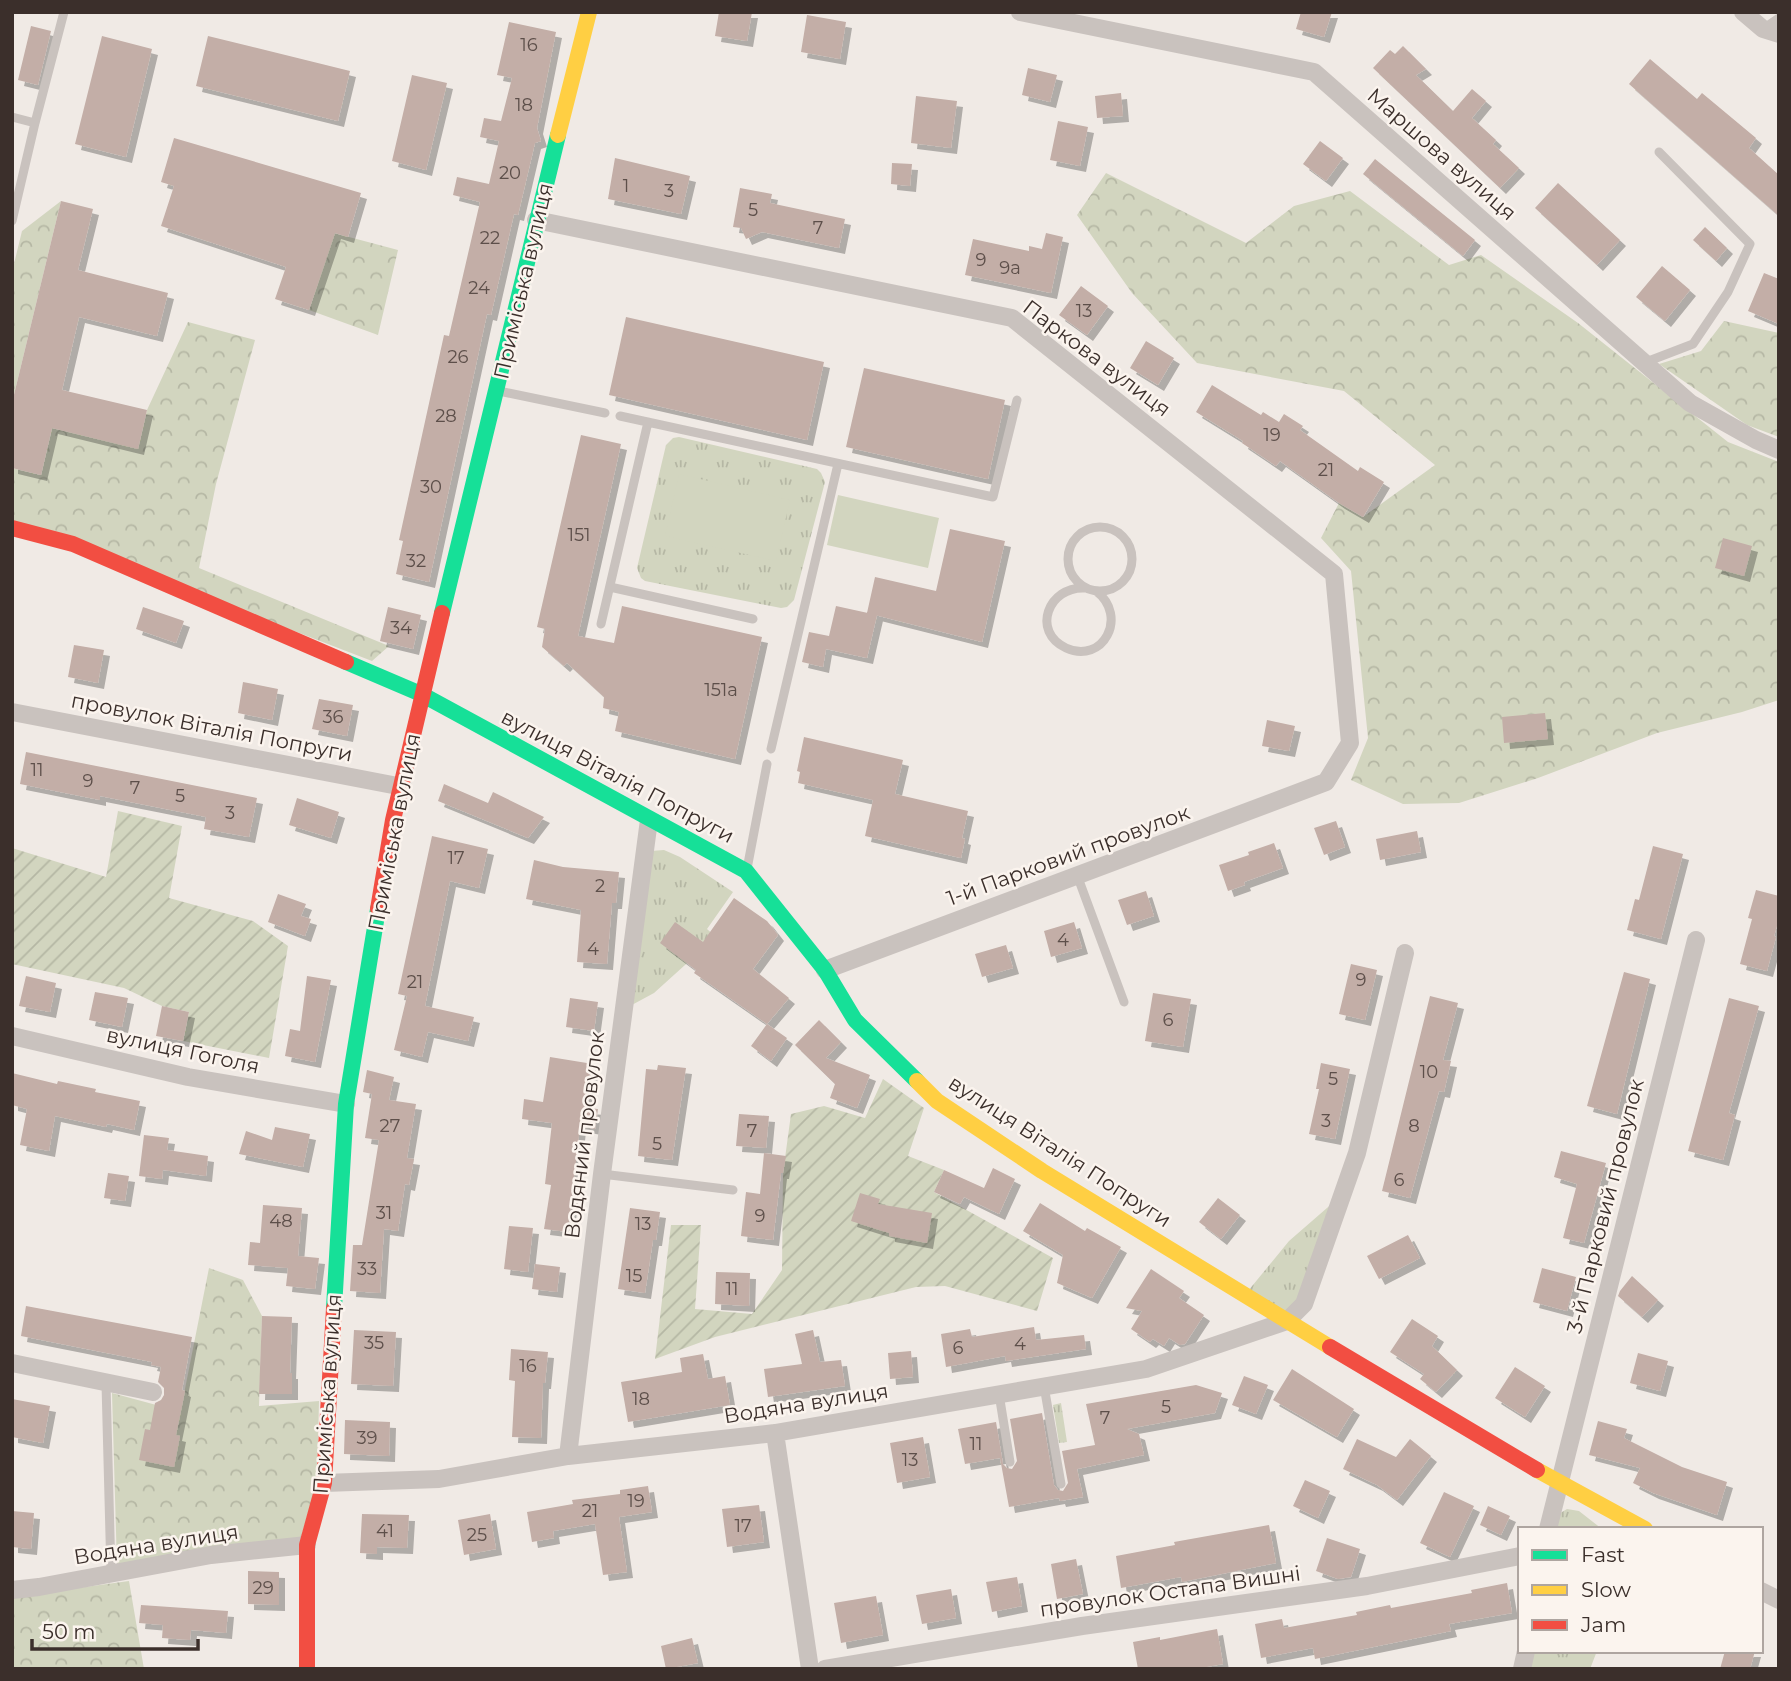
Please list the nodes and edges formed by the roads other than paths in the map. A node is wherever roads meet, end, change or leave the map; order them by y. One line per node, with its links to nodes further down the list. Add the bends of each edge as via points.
1 (64, 12): 8 (lane)
2 (589, 12): 10 (street, Приміська вулиця)
3 (1020, 12): 12 (street, Маршова вулиця, via 1314,72)
4 (1743, 12): 6 (street)
5 (1779, 19): 6 (lane)
6 (1771, 32)
7 (12, 117): 8 (lane)
8 (35, 123): 11 (lane)
9 (1658, 152): 12 (lane, via 1749,244 1728,292 1693,344)
10 (536, 220): 13 (street, Приміська вулиця); 29 (street, Паркова вулиця, via 1012,318 1334,574 1350,743)
11 (12, 221)
12 (1646, 362): 18 (street, Маршова вулиця, via 1690,402)
13 (498, 391): 15 (lane); 25 (street, Приміська вулиця)
14 (1017, 400): 19 (lane, via 993,497)
15 (605, 413)
16 (620, 416): 17 (lane)
17 (648, 422): 19 (lane); 21 (lane)
18 (1779, 450)
19 (838, 464): 27 (lane)
20 (12, 528): 25 (street, вулиця Віталія Попруги, via 73,544)
21 (610, 587): 23 (lane); 24 (lane)
22 (1090, 589): 22 (lane, via 1105,591 1123,582 1132,565 1124,536 1106,527 1086,530 1069,553 1071,573); 22 (lane, via 1066,590 1051,604 1048,624 1056,642 1065,648 1094,648 1108,635 1112,615 1103,597)
23 (753, 620)
24 (601, 624)
25 (421, 694): 30 (street, Приміська вулиця); 31 (street, вулиця Віталія Попруги)
26 (12, 712): 30 (street, провулок Віталія Попруги)
27 (771, 749)
28 (767, 764): 32 (lane)
29 (1326, 782): 33 (street, 1-й Парковий провулок)
30 (403, 787): 39 (street, Приміська вулиця, via 393,820)
31 (649, 820): 32 (street, вулиця Віталія Попруги); 40 (street, Водяний провулок)
32 (746, 871): 36 (street, вулиця Віталія Попруги)
33 (1077, 875): 36 (street, 1-й Парковий провулок); 37 (lane)
34 (1696, 940): 52 (street, 3-й Парковий провулок)
35 (1405, 953): 42 (street, via 1357,1153 1304,1304)
36 (825, 970): 42 (street, вулиця Віталія Попруги, via 855,1020 937,1101)
37 (1124, 1002)
38 (12, 1036): 39 (street, вулиця Гоголя, via 188,1077)
39 (345, 1104): 51 (street, Приміська вулиця)
40 (602, 1174): 41 (lane); 49 (street, Водяний провулок)
41 (733, 1190)
42 (1287, 1321): 45 (street, Водяна вулиця, via 1146,1369); 52 (street, вулиця Віталія Попруги)
43 (12, 1363): 44 (street)
44 (106, 1384): 46 (street); 58 (lane)
45 (1044, 1387): 47 (street, Водяна вулиця); 53 (lane)
46 (153, 1392)
47 (999, 1394): 48 (street, Водяна вулиця); 50 (lane)
48 (775, 1433): 49 (street, Водяна вулиця); 63 (street)
49 (568, 1456): 51 (street, Водяна вулиця, via 439,1479)
50 (1010, 1462)
51 (324, 1483): 56 (street, Приміська вулиця)
52 (1558, 1483): 54 (street, 3-й Парковий провулок); 55 (street, вулиця Віталія Попруги)
53 (1062, 1484)
54 (1548, 1527)
55 (1641, 1527)
56 (307, 1545): 58 (street, Водяна вулиця, via 211,1555); 62 (street, Приміська вулиця)
57 (1518, 1556): 64 (street, провулок Остапа Вишні, via 1367,1586 1082,1626)
58 (111, 1574): 59 (street, Водяна вулиця)
59 (12, 1590)
60 (1763, 1592): 61 (street)
61 (1779, 1600)
62 (307, 1669)
63 (810, 1669)
64 (825, 1669)

